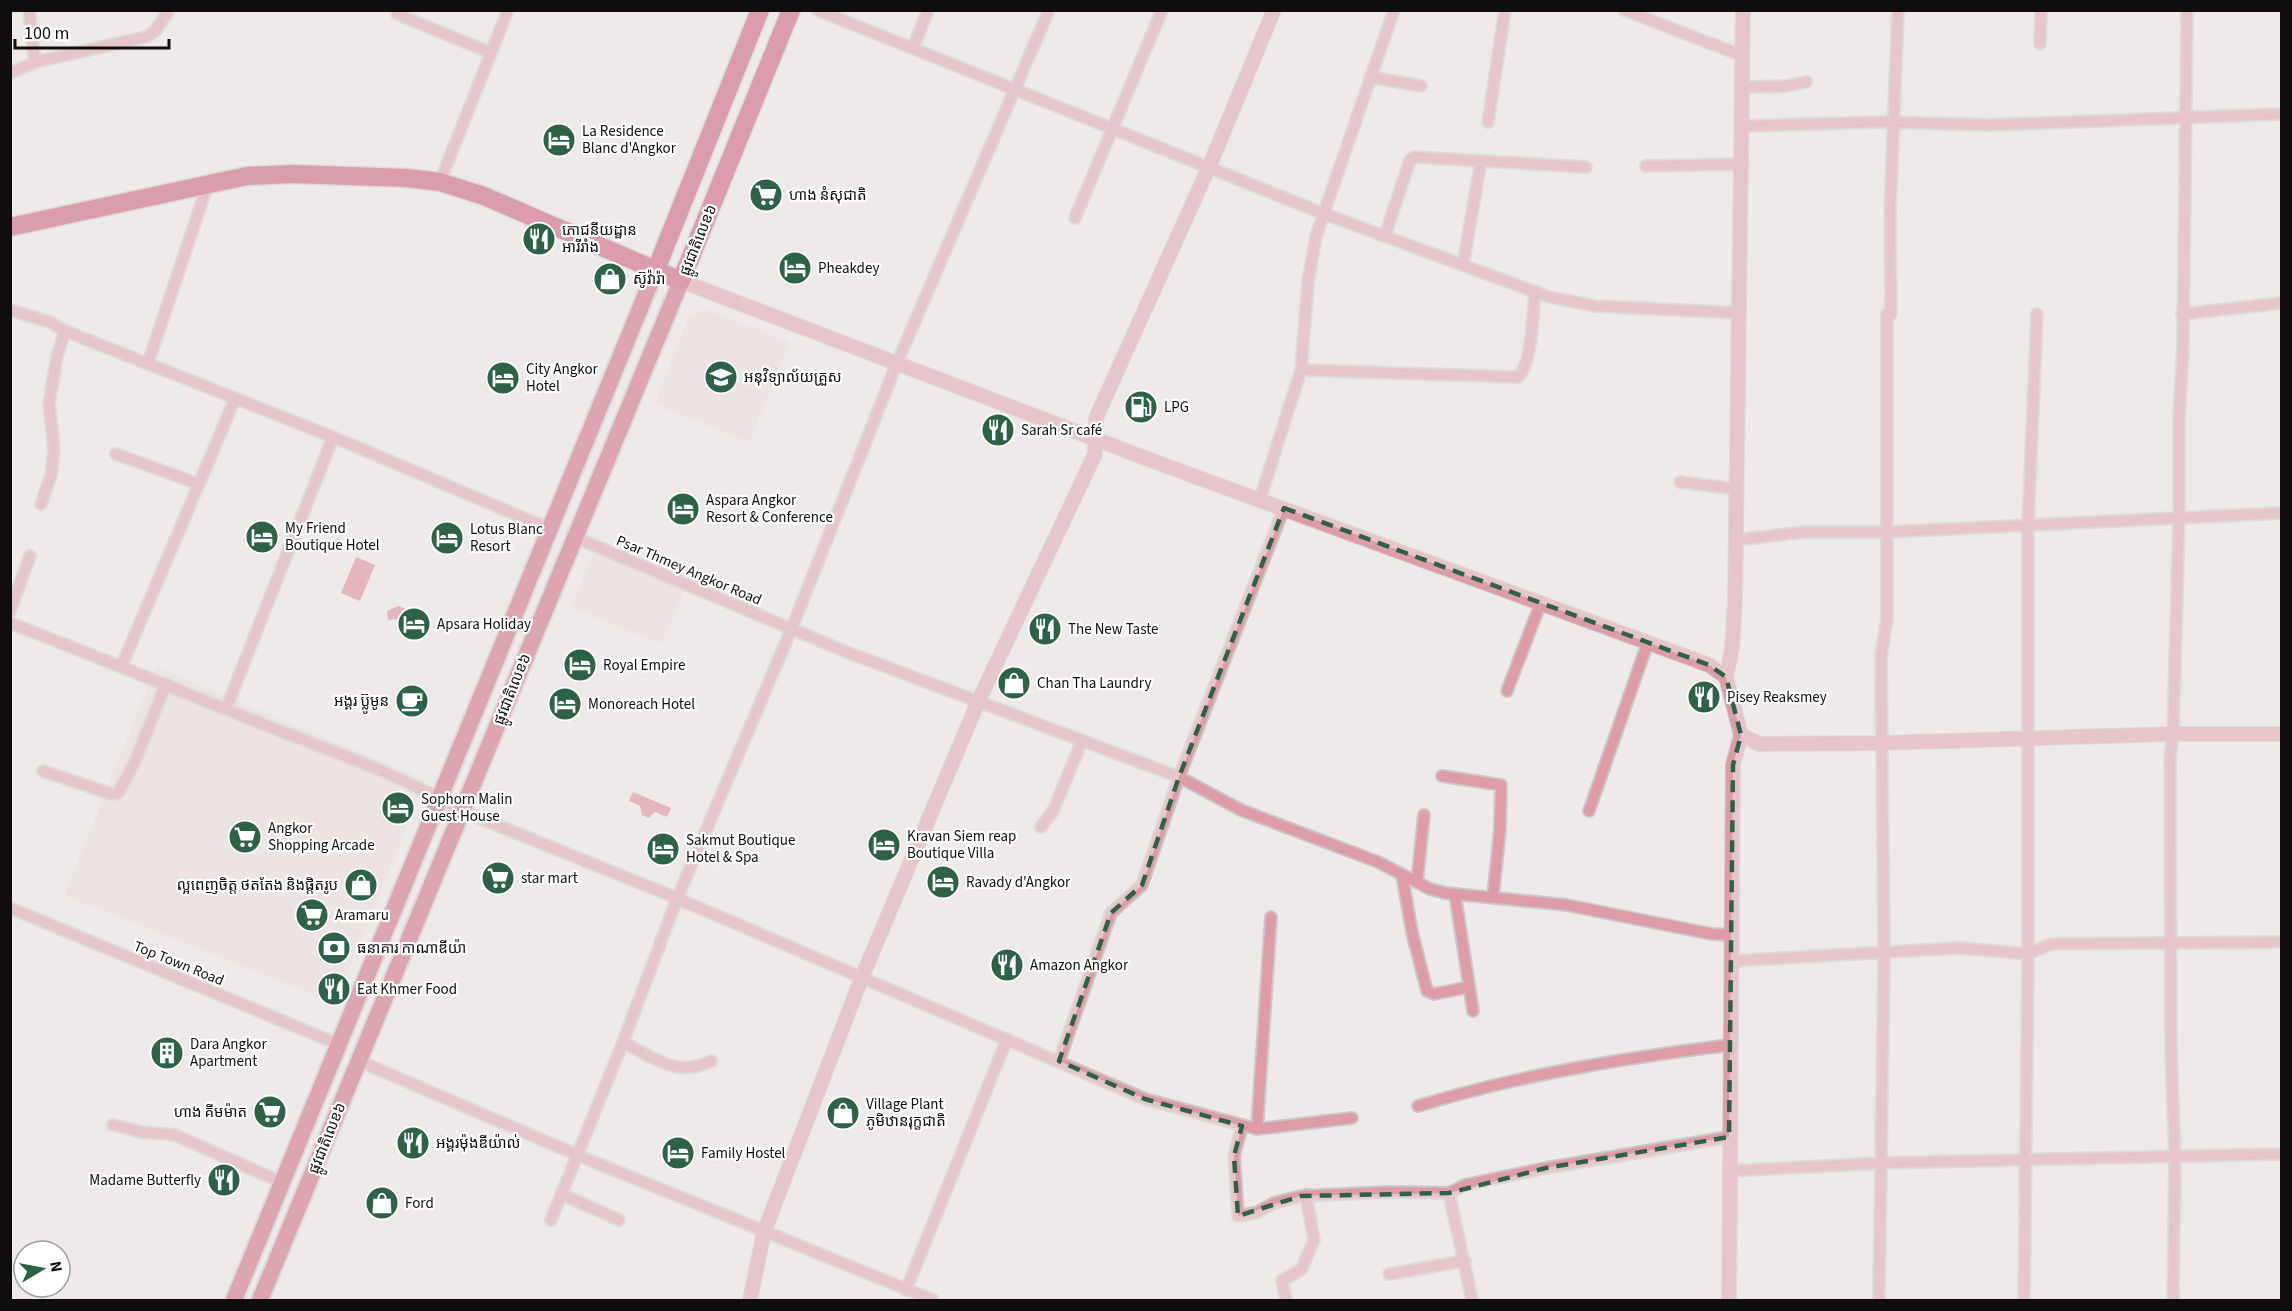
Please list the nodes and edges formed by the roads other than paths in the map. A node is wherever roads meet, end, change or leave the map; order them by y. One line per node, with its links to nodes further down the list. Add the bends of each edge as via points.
1 (29, 10): 23 (street)
2 (169, 10): 23 (street, via 146,37)
3 (508, 10): 21 (street)
4 (760, 10): 48 (highway, ផ្លូវជាតិលេខ៦)
5 (791, 10): 49 (highway, ផ្លូវជាតិលេខ៦)
6 (817, 10): 20 (street)
7 (928, 10): 20 (street)
8 (1049, 10): 28 (street)
9 (1162, 10): 35 (street)
10 (1274, 10): 40 (street)
11 (1394, 10): 25 (street)
12 (1505, 10): 32 (street)
13 (1624, 10): 22 (street)
14 (1743, 10): 22 (street)
15 (1898, 10): 33 (street)
16 (2041, 10): 19 (street)
17 (2187, 10): 31 (street)
18 (397, 14): 21 (street)
19 (2040, 44)
20 (913, 48): 28 (street)
21 (490, 52): 41 (street)
22 (1743, 56): 29 (street)
23 (35, 62): 24 (street)
24 (10, 73)
25 (1370, 76): 27 (street); 43 (street)
26 (1806, 82): 29 (street)
27 (1421, 86)
28 (1014, 87): 35 (street); 58 (street)
29 (1743, 87): 34 (street)
30 (2282, 114): 31 (street)
31 (2186, 117): 33 (street, via 1990,125); 55 (street)
32 (1488, 122)
33 (1895, 123): 34 (street); 74 (street, via 1890,212)
34 (1743, 126): 37 (street)
35 (1114, 128): 40 (street); 44 (street)
36 (1481, 160): 38 (street); 46 (street, via 1412,158); 47 (street)
37 (1743, 164): 39 (street); 53 (street)
38 (1586, 166)
39 (1646, 166)
40 (1209, 167): 43 (street); 62 (street, via 1096,418)
41 (440, 182): 42 (highway, via 293,174 247,176); 48 (highway, via 484,196)
42 (208, 184): 45 (highway); 57 (street)
43 (1322, 213): 46 (street); 59 (street, via 1308,282)
44 (1076, 218)
45 (10, 227)
46 (1385, 235): 47 (street)
47 (1463, 265): 50 (street)
48 (655, 272): 49 (highway); 73 (main road, ផ្លូវជាតិលេខ៦)
49 (681, 281): 58 (street); 75 (main road, ផ្លូវជាតិលេខ៦)
50 (1535, 291): 53 (street, via 1595,306); 59 (street, via 1527,358 1518,376)
51 (2282, 303): 55 (street)
52 (10, 310): 56 (street, via 50,322)
53 (1740, 314): 66 (street)
54 (2037, 314): 72 (street)
55 (2182, 314): 71 (street)
56 (65, 331): 57 (street); 68 (street, via 49,403 54,449 51,475)
57 (148, 363): 60 (street)
58 (897, 363): 62 (street); 81 (street)
59 (1301, 370): 67 (street)
60 (235, 399): 61 (street); 65 (street)
61 (333, 436): 73 (street); 88 (street)
62 (1093, 438): 67 (street); 87 (street, via 1095,454)
63 (116, 454): 65 (street)
64 (1680, 482): 66 (street)
65 (199, 484): 83 (street)
66 (1736, 489): 76 (street)
67 (1260, 500): 69 (street)
68 (41, 504)
69 (1284, 508): 78 (street); 97 (street)
70 (2282, 513): 71 (street)
71 (2180, 519): 72 (street); 89 (street)
72 (2028, 525): 74 (street); 92 (street)
73 (550, 529): 98 (main road, ផ្លូវជាតិលេខ៦)
74 (1887, 532): 76 (street, via 1805,532); 94 (street, via 1887,618 1881,657)
75 (574, 537): 81 (street, Psar Thmey Angkor Road); 99 (main road, ផ្លូវជាតិលេខ៦)
76 (1736, 540): 84 (street, via 1732,648)
77 (30, 556): 79 (street)
78 (1540, 605): 82 (street); 86 (street)
79 (10, 610)
80 (10, 623): 83 (street)
81 (792, 630): 87 (street, Psar Thmey Angkor Road); 107 (street)
82 (1648, 642): 84 (street, via 1708,665); 100 (street)
83 (122, 665): 85 (street)
84 (1726, 677): 91 (street)
85 (166, 684): 88 (street); 95 (street, via 118,793)
86 (1507, 691)
87 (978, 702): 93 (street, Psar Thmey Angkor Road); 116 (street)
88 (226, 709): 98 (street)
89 (2173, 734): 90 (street); 92 (street); 112 (street)
90 (2282, 734)
91 (1741, 735): 94 (street, via 1770,745); 110 (street, via 1733,765)
92 (2029, 737): 94 (street); 114 (street)
93 (1082, 741): 97 (street, Psar Thmey Angkor Road); 102 (street, via 1053,811)
94 (1882, 743): 113 (street)
95 (43, 771)
96 (1442, 776): 106 (street, via 1499,783 1502,787)
97 (1179, 777): 103 (street, Psar Thmey Angkor Road, via 1241,810 1378,862); 125 (street, via 1142,885 1111,913)
98 (439, 797): 99 (street); 121 (main road, ផ្លូវជាតិលេខ៦)
99 (462, 811): 107 (street); 123 (main road, ផ្លូវជាតិលេខ៦)
100 (1589, 811)
101 (1424, 815): 104 (street)
102 (1041, 827)
103 (1402, 875): 104 (street, Psar Thmey Angkor Road); 117 (street, via 1427,991 1434,994)
104 (1417, 882): 105 (street, Psar Thmey Angkor Road)
105 (1455, 894): 106 (street, Psar Thmey Angkor Road); 117 (street)
106 (1493, 896): 110 (street, Psar Thmey Angkor Road, via 1567,905)
107 (677, 898): 116 (street); 120 (street)
108 (10, 908): 121 (street, Top Town Road)
109 (1271, 917): 130 (street)
110 (1731, 935): 115 (street)
111 (2282, 942): 112 (street)
112 (2173, 945): 114 (street, via 2051,944); 134 (street, via 2171,1052)
113 (1884, 954): 114 (street, via 1959,948); 115 (street); 136 (street)
114 (2028, 954): 135 (street)
115 (1731, 961): 122 (street)
116 (862, 977): 119 (street); 144 (street)
117 (1469, 987): 118 (street)
118 (1473, 1011)
119 (1007, 1039): 125 (street); 147 (street)
120 (623, 1042): 124 (street, via 683,1070); 133 (street)
121 (338, 1044): 138 (main road, ផ្លូវជាតិលេខ៦)
122 (1730, 1046): 126 (street, via 1630,1058 1473,1089); 131 (street)
123 (359, 1061): 133 (street); 150 (main road, ផ្លូវជាតិលេខ៦)
124 (711, 1061)
125 (1059, 1061): 129 (street, via 1145,1099)
126 (1418, 1106)
127 (1352, 1118): 130 (street)
128 (114, 1125): 138 (street, via 175,1135)
129 (1242, 1125): 130 (street); 141 (street, via 1234,1156 1238,1216)
130 (1257, 1129)
131 (1729, 1137): 137 (street); 139 (street, via 1546,1168 1465,1185)
132 (2282, 1154): 134 (street)
133 (577, 1155): 140 (street); 144 (street)
134 (2175, 1158): 135 (street); 157 (street)
135 (2024, 1160): 136 (street); 156 (street)
136 (1881, 1164): 137 (street); 155 (street)
137 (1729, 1171): 154 (street)
138 (281, 1182): 149 (main road, ផ្លូវជាតិលេខ៦)
139 (1449, 1193): 141 (street); 145 (street)
140 (561, 1194): 142 (street); 143 (street)
141 (1306, 1195): 152 (street, via 1314,1240 1301,1270 1282,1281)
142 (551, 1220)
143 (619, 1220)
144 (764, 1232): 147 (street); 151 (street)
145 (1465, 1261): 146 (street); 153 (street)
146 (1389, 1274)
147 (906, 1290): 148 (street)
148 (926, 1299)
149 (234, 1300)
150 (260, 1300)
151 (750, 1300)
152 (1286, 1300)
153 (1472, 1300)
154 (1729, 1300)
155 (1879, 1300)
156 (2024, 1300)
157 (2173, 1300)

